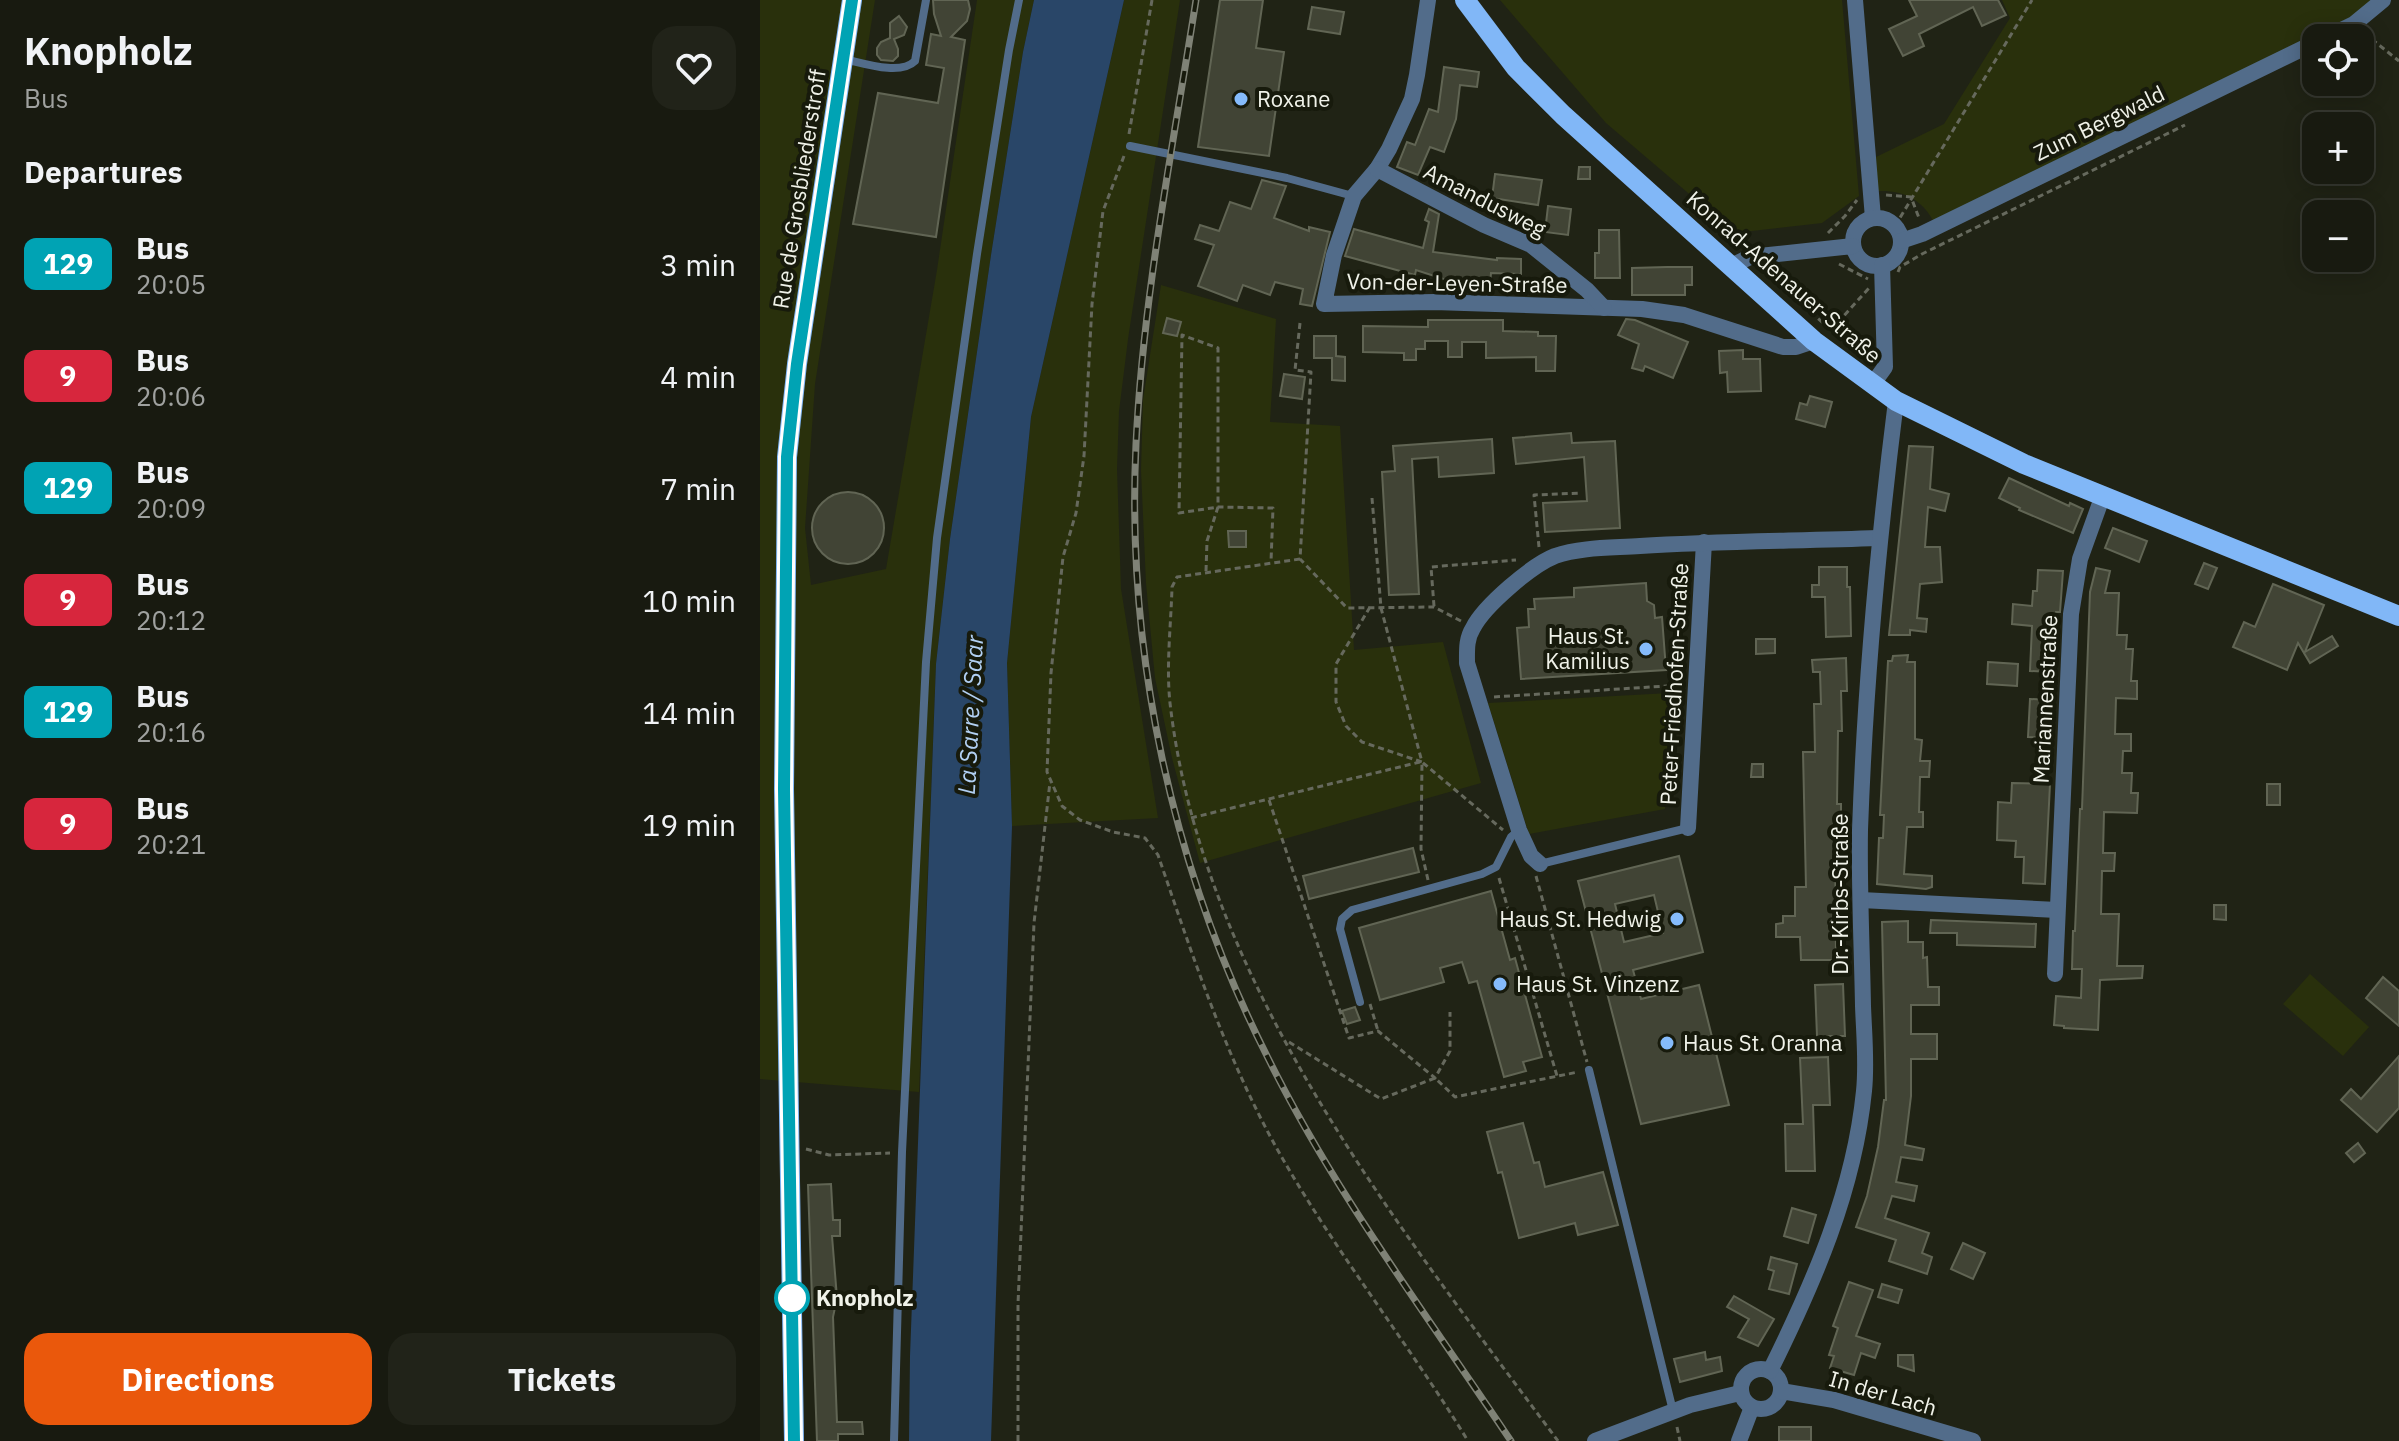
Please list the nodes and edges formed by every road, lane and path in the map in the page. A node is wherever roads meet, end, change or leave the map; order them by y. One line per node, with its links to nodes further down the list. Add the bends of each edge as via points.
1 (852, 0): 13 (main road, Rue de Grosbliederstroff)
2 (926, 0): 13 (lane, via 911,66)
3 (1019, 0): 75 (lane, via 937,538)
4 (1152, 0): 16 (path)
5 (1428, 0): 17 (street, Von-der-Leyen-Straße, via 1412,99)
6 (1465, 0): 29 (main road, Konrad-Adenauer-Straße, via 1516,68)
7 (1855, 0): 22 (street)
8 (2032, 0): 21 (path)
9 (2383, 0): 10 (street)
10 (2354, 24)
11 (2374, 40): 14 (path)
12 (2302, 49): 25 (street, Zum Bergwald, via 1936,227)
13 (843, 59): 81 (main road, Rue de Grosbliederstroff, via 787,457 784,789)
14 (2399, 61)
15 (2189, 122): 31 (path, via 1922,254 1900,267)
16 (1130, 146): 19 (lane); 56 (path, via 1103,211 1084,456 1063,557 1051,673 1046,747)
17 (1377, 169): 19 (street, Von-der-Leyen-Straße); 32 (street, Amandusweg, via 1531,245)
18 (1882, 195): 21 (path)
19 (1354, 196): 32 (street, Von-der-Leyen-Straße, via 1324,304)
20 (1859, 196): 24 (path)
21 (1911, 197): 23 (path); 25 (path)
22 (1873, 218): 25 (street, via 1885,219); 26 (street, via 1860,225)
23 (1921, 224)
24 (1827, 233)
25 (1898, 234): 28 (street, via 1894,259)
26 (1853, 246): 28 (street, via 1864,261); 29 (street, via 1750,257)
27 (1831, 261): 34 (path, via 1871,280 1871,286)
28 (1882, 265): 36 (street, via 1885,367)
29 (1731, 266): 34 (main road, Konrad-Adenauer-Straße)
30 (1778, 268): 34 (path, via 1764,270)
31 (1897, 275)
32 (1604, 308): 34 (street, Von-der-Leyen-Straße, via 1684,315 1783,347)
33 (1300, 323): 44 (path, via 1295,370 1311,372)
34 (1822, 335): 35 (path); 36 (main road, Konrad-Adenauer-Straße)
35 (1838, 337)
36 (1875, 380): 37 (main road, Konrad-Adenauer-Straße)
37 (1896, 401): 39 (main road, Konrad-Adenauer-Straße, via 2024,464); 42 (street, Dr.-Kirbs-Straße)
38 (1581, 493): 45 (path, via 1534,495)
39 (2103, 495): 51 (main road, Konrad-Adenauer-Straße); 65 (street, Mariannenstraße, via 2080,559 2072,602)
40 (1372, 498): 50 (path)
41 (1218, 507): 41 (path, via 1179,513 1182,335 1218,348); 46 (path, via 1273,508); 47 (path, via 1207,541)
42 (1878, 538): 43 (street, Peter-Friedhofen-Straße); 64 (street, Dr.-Kirbs-Straße, via 1863,761)
43 (1704, 542): 45 (street, Peter-Friedhofen-Straße, via 1585,550); 53 (street, Peter-Friedhofen-Straße)
44 (1300, 559): 46 (path); 48 (path, via 1347,608)
45 (1540, 561): 49 (path, via 1431,567); 52 (street, Peter-Friedhofen-Straße)
46 (1271, 562): 47 (path)
47 (1206, 572): 58 (path, via 1177,577 1172,587 1169,701)
48 (1370, 607): 50 (path); 55 (path, via 1336,664 1336,702 1346,726 1362,742)
49 (1434, 607): 50 (path); 52 (path)
50 (1381, 608): 55 (path)
51 (2399, 616)
52 (1473, 626): 54 (street, via 1467,663)
53 (1697, 684): 54 (path); 59 (street, Peter-Friedhofen-Straße)
54 (1478, 698): 60 (street)
55 (1422, 762): 57 (path); 60 (path); 63 (path, via 1421,849)
56 (1050, 782): 83 (path, via 1034,923 1018,1304); 84 (path, via 1062,806 1080,820 1151,843 1226,1043 1275,1144)
57 (1269, 800): 58 (path); 69 (path, via 1349,1038)
58 (1191, 818): 70 (path, via 1237,948)
59 (1688, 828): 61 (lane)
60 (1515, 833): 61 (street); 62 (lane)
61 (1540, 864): 71 (path, via 1536,878)
62 (1496, 867): 63 (lane); 72 (path)
63 (1429, 887): 67 (lane, via 1352,910 1342,919 1340,929)
64 (1861, 900): 65 (street); 76 (street, Dr.-Kirbs-Straße, via 1865,1054 1858,1134 1822,1261)
65 (2057, 910): 66 (street, Mariannenstraße)
66 (2055, 974)
67 (1360, 1002): 69 (path, via 1369,1000)
68 (1450, 1012): 73 (path, via 1450,1051)
69 (1378, 1031): 73 (path)
70 (1285, 1040): 73 (path, via 1381,1099); 85 (path, via 1430,1269)
71 (1589, 1070): 72 (path); 80 (lane)
72 (1557, 1076): 73 (path, via 1455,1097)
73 (1435, 1078)
74 (805, 1149): 75 (path, via 829,1155)
75 (902, 1152): 82 (lane)
76 (1770, 1371): 77 (street, via 1778,1377); 78 (street, via 1748,1372)
77 (1781, 1391): 79 (street, via 1771,1406); 88 (street, In der Lach, via 1834,1400)
78 (1740, 1393): 79 (street); 80 (street)
79 (1752, 1407): 87 (street)
80 (1674, 1411): 86 (street)
81 (794, 1441)
82 (894, 1441)
83 (1018, 1441)
84 (1468, 1441)
85 (1558, 1441)
86 (1595, 1441)
87 (1739, 1441)
88 (1973, 1441)

